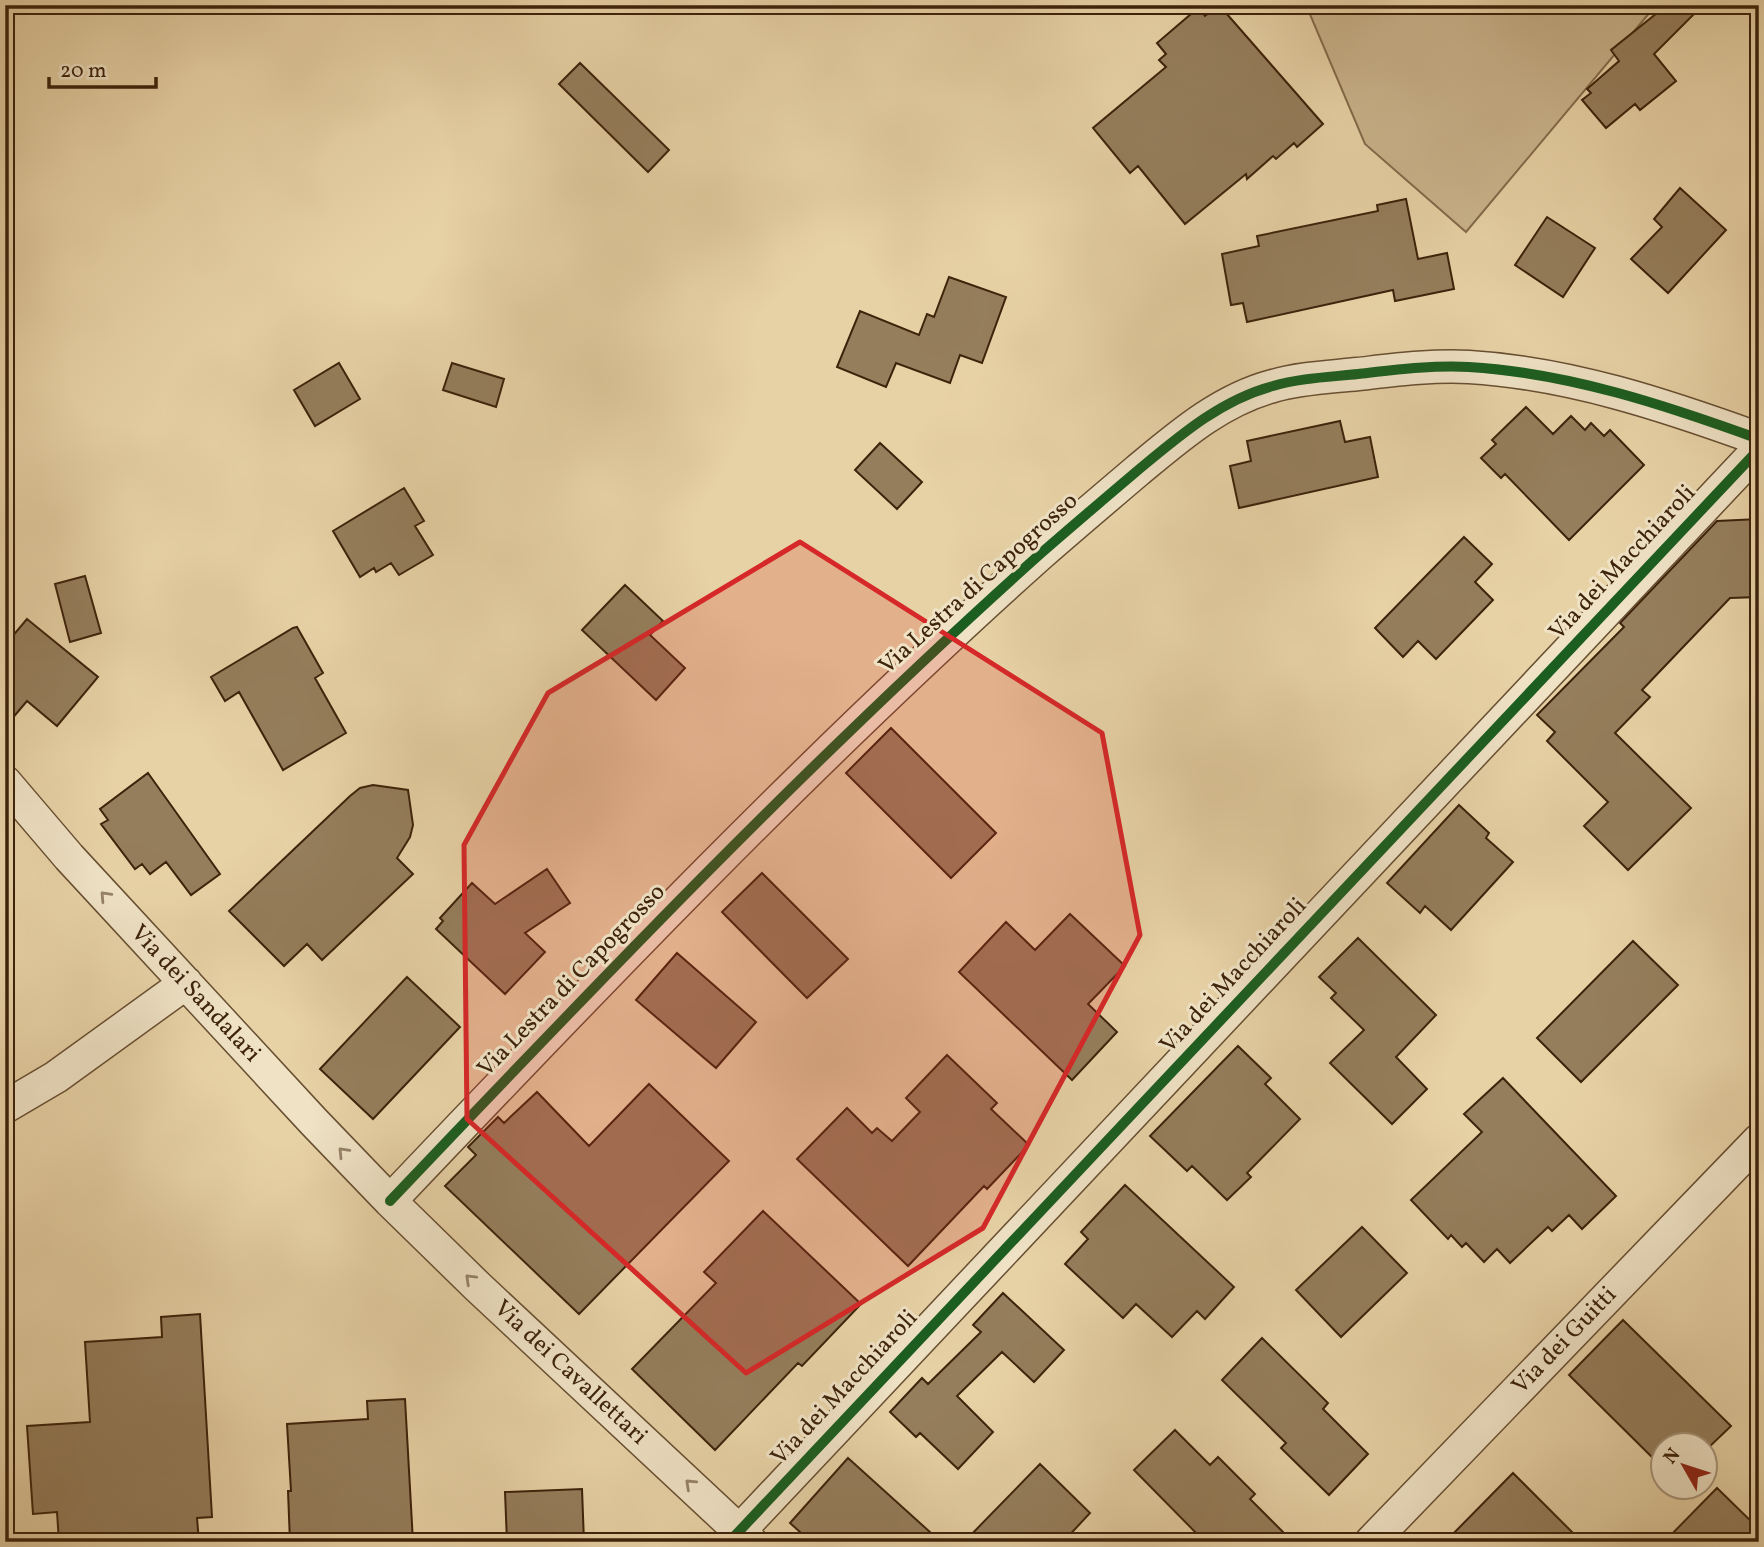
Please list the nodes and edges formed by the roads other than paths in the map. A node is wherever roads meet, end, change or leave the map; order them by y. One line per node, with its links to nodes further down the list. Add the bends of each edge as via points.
1 (1759, 439): 7 (street, Via Lestra di Capogrosso, via 1619,392 1467,367 1296,381 1258,391 1216,410 1073,525 871,711 631,950)
2 (1759, 449): 8 (street, Via dei Macchiaroli)
3 (5, 782): 4 (street, Via dei Sandalari, one-way to 3)
4 (186, 983): 5 (street, via 56,1077); 7 (street, Via dei Sandalari, one-way to 4)
5 (5, 1107)
6 (1759, 1140): 9 (street, Via dei Guitti)
7 (390, 1201): 8 (street, Via dei Cavallettari, one-way to 7)
8 (740, 1538)
9 (1371, 1542)

